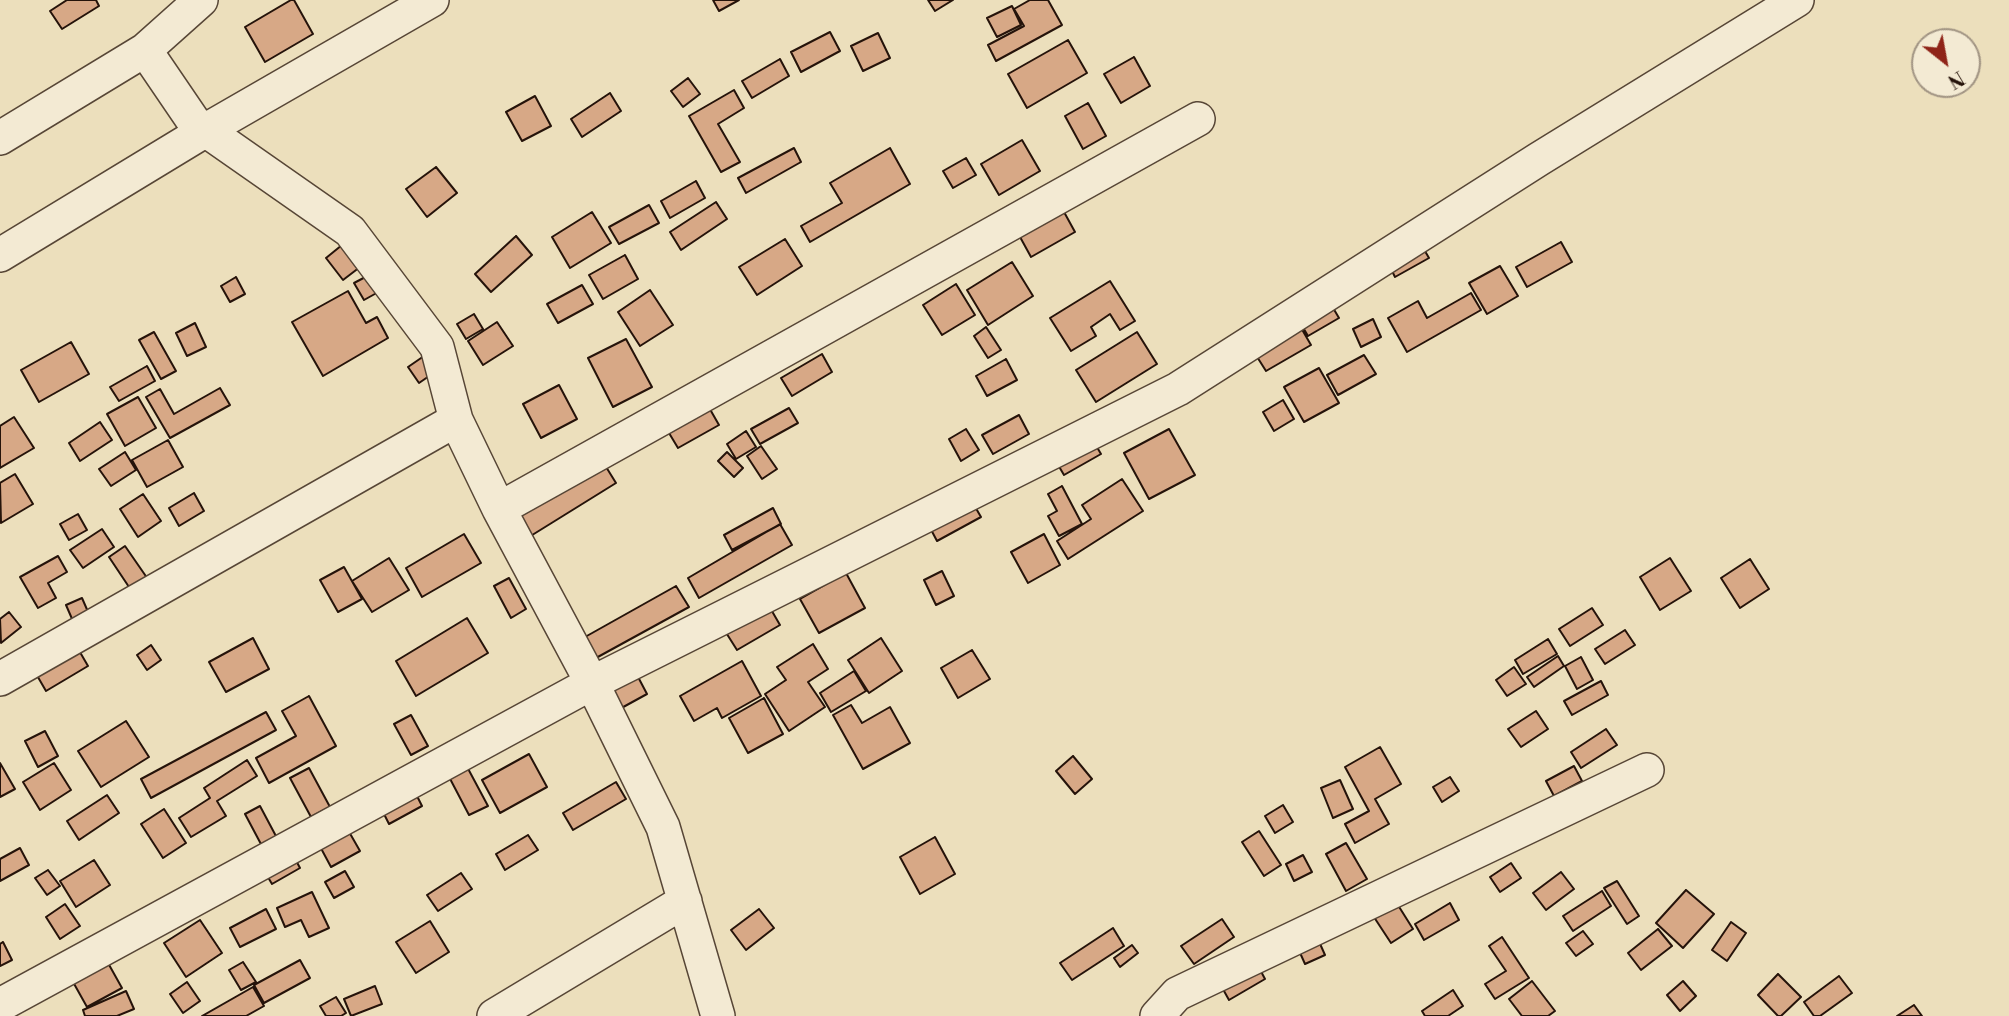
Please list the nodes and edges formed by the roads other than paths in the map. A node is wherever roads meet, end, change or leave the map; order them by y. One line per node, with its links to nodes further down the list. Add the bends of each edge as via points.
1 (201, 0): 4 (street)
2 (432, 0): 6 (street)
3 (1797, 0): 12 (street, via 1178,388)
4 (145, 50): 6 (street, via 194,122); 7 (street)
5 (1198, 119): 10 (street)
6 (206, 130): 8 (street); 9 (street, via 350,231 437,347)
7 (0, 138)
8 (0, 255)
9 (456, 420): 10 (street); 11 (street)
10 (499, 509): 12 (street)
11 (0, 679)
12 (592, 683): 14 (street, via 663,827); 15 (street)
13 (1647, 770): 18 (street, via 1177,994)
14 (685, 901): 16 (street); 17 (street)
15 (0, 1004)
16 (494, 1016)
17 (718, 1016)
18 (1157, 1016)

